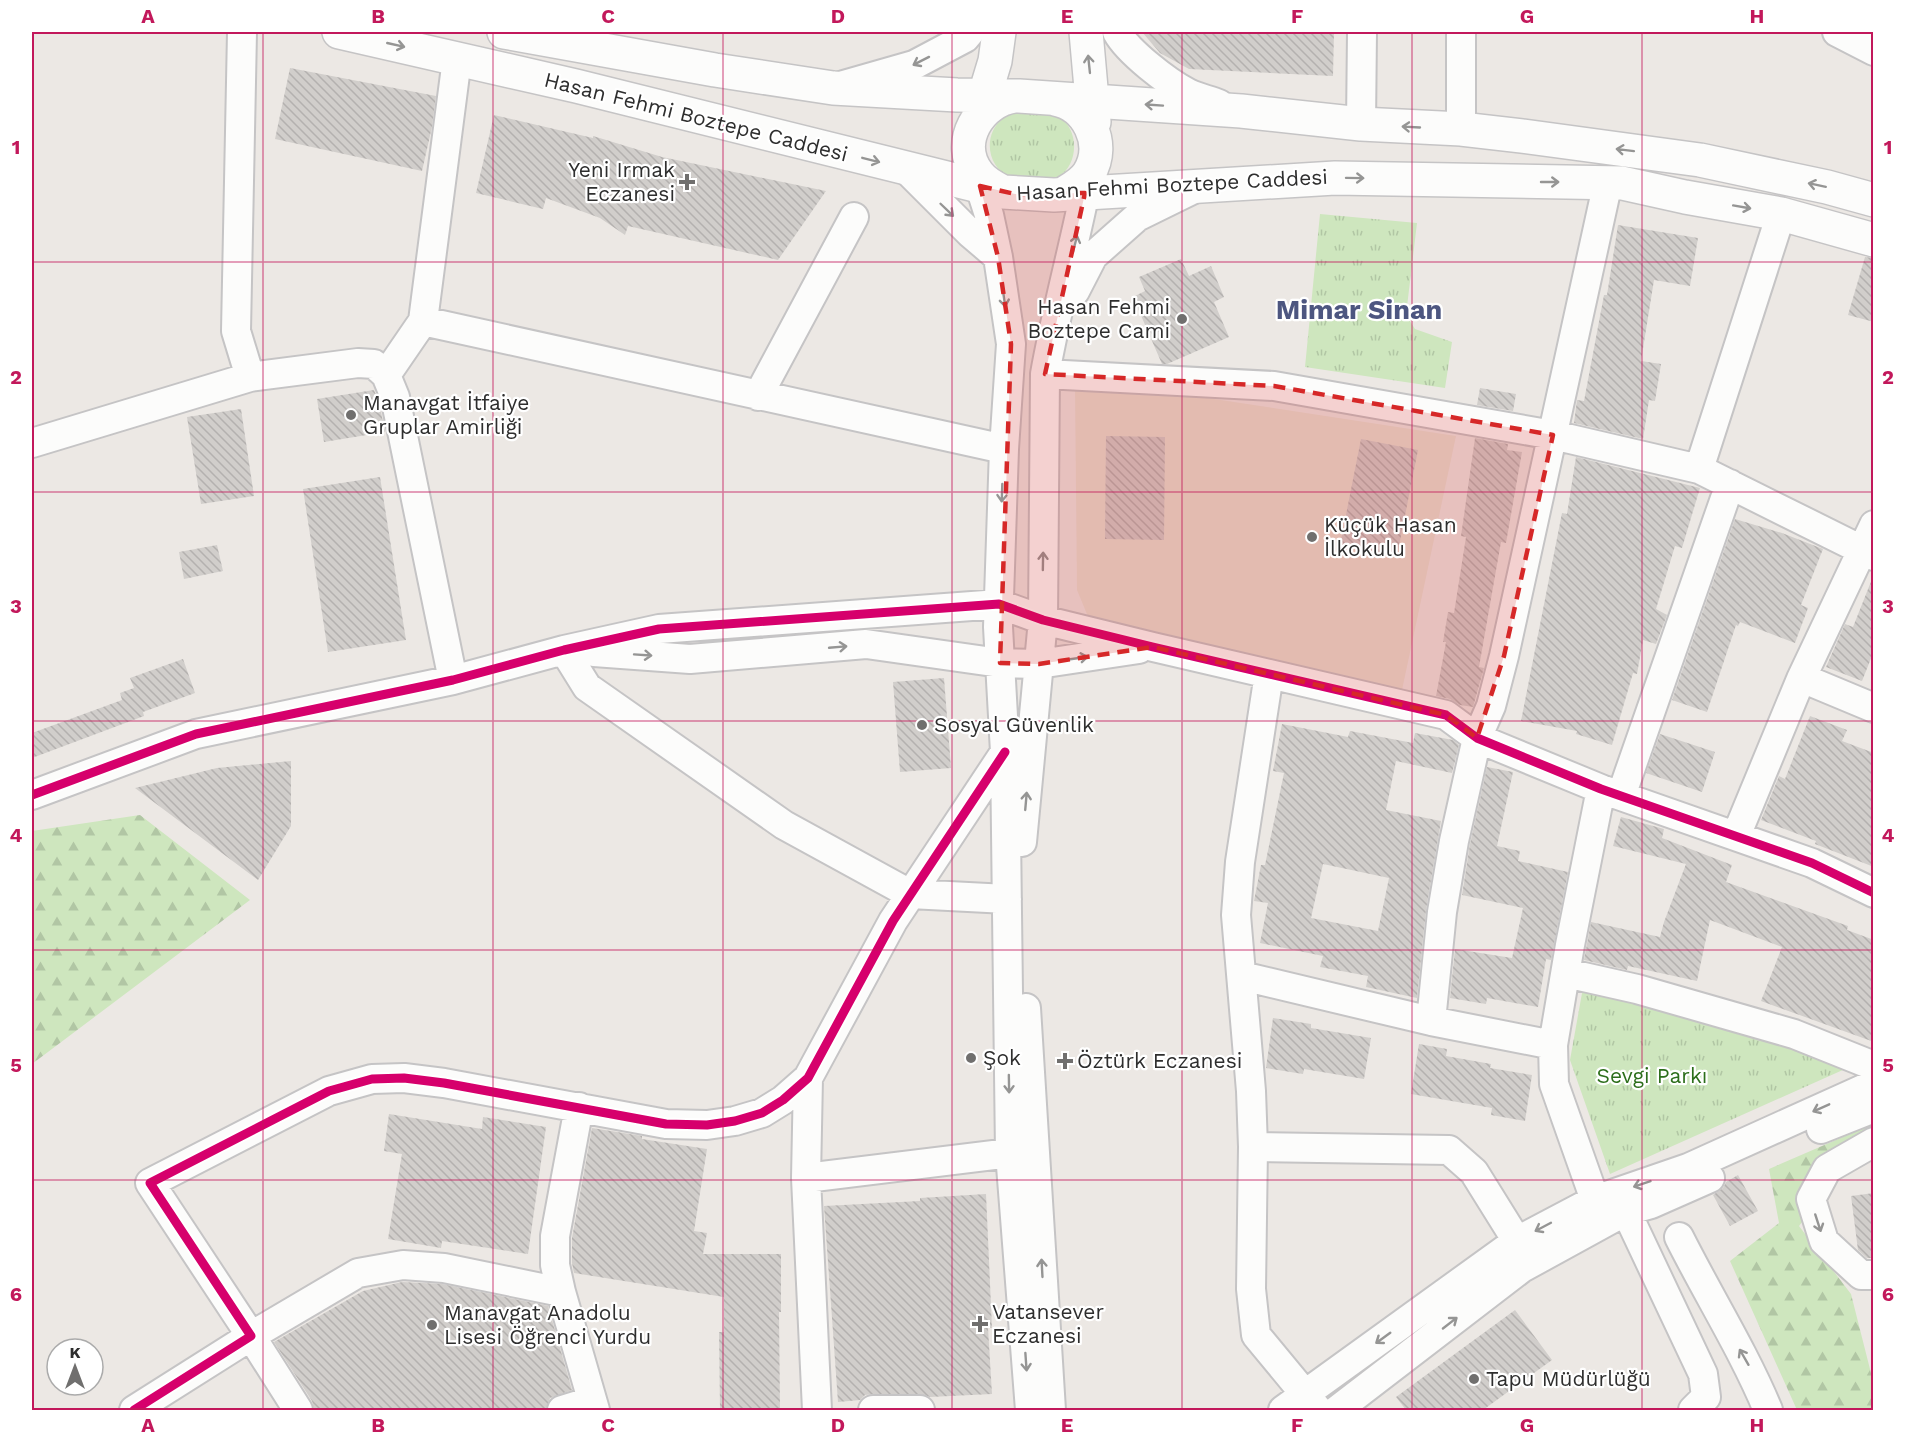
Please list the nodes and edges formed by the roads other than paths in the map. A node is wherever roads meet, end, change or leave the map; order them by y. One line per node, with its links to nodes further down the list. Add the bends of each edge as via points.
1 (242, 32): 35 (street, via 236,331)
2 (339, 32): 12 (main road, Hasan Fehmi Boztepe Caddesi, one-way to 12)
3 (504, 32): 13 (main road, Hasan Fehmi Boztepe Caddesi)
4 (970, 32): 13 (street, one-way to 13, via 914,65)
5 (999, 32): 16 (main road)
6 (1086, 32): 15 (main road, one-way to 6)
7 (1117, 32): 17 (street, via 1138,57 1188,93)
8 (1362, 32): 18 (street)
9 (1461, 32): 19 (street)
10 (1837, 32): 11 (street)
11 (1874, 51)
12 (457, 59): 21 (main road, Hasan Fehmi Boztepe Caddesi, one-way to 21); 31 (street)
13 (833, 88): 16 (main road, Hasan Fehmi Boztepe Caddesi)
14 (1033, 97): 15 (main road, Hasan Fehmi Boztepe Caddesi); 16 (main road, Hasan Fehmi Boztepe Caddesi); 20 (main road, via 1064,101 1079,110)
15 (1093, 101): 17 (main road, Hasan Fehmi Boztepe Caddesi, one-way to 15); 20 (main road)
16 (982, 105): 22 (main road, via 969,144)
17 (1241, 111): 18 (main road, Hasan Fehmi Boztepe Caddesi)
18 (1361, 124): 19 (main road, Hasan Fehmi Boztepe Caddesi, one-way to 18)
19 (1461, 129): 26 (main road, Hasan Fehmi Boztepe Caddesi, one-way to 19, via 1701,160)
20 (1096, 139): 24 (main road, via 1095,156)
21 (906, 169): 22 (main road, Hasan Fehmi Boztepe Caddesi); 30 (street, one-way to 30)
22 (985, 180): 24 (main road, Hasan Fehmi Boztepe Caddesi, via 1015,194); 30 (street)
23 (1608, 182): 25 (main road, Hasan Fehmi Boztepe Caddesi, one-way to 23, via 1335,178); 27 (main road, Hasan Fehmi Boztepe Caddesi, one-way to 27); 37 (street)
24 (1079, 186): 25 (main road, Hasan Fehmi Boztepe Caddesi); 32 (street, one-way to 24)
25 (1198, 187): 32 (street, via 1137,217 1093,256)
26 (1874, 200)
27 (1781, 214): 29 (main road, Hasan Fehmi Boztepe Caddesi); 40 (street)
28 (854, 218): 36 (street)
29 (1874, 240)
30 (998, 257): 39 (street, one-way to 39, via 1011,345)
31 (423, 321): 34 (street); 36 (street)
32 (1052, 335): 33 (street)
33 (1045, 374): 37 (street, via 1274,386); 44 (street, one-way to 33)
34 (386, 375): 35 (street, via 374,364 358,363); 51 (street, via 395,397)
35 (250, 377): 38 (street)
36 (758, 396): 39 (street)
37 (1553, 435): 40 (street); 53 (street, via 1504,656 1491,706)
38 (32, 443)
39 (1004, 449): 43 (street, one-way to 43)
40 (1699, 469): 41 (street)
41 (1730, 484): 42 (street); 55 (street)
42 (1869, 544): 50 (street)
43 (999, 604): 44 (street); 46 (street, via 659,629); 47 (street)
44 (1043, 620): 45 (street); 48 (street)
45 (1153, 647): 48 (street, one-way to 45); 49 (street)
46 (564, 650): 47 (street, one-way to 47, via 690,659 866,644); 51 (street); 59 (street, via 597,694 784,825)
47 (1000, 663): 48 (street); 54 (street)
48 (1039, 664): 90 (street, one-way to 48, via 1020,912 1022,844)
49 (1269, 674): 53 (street, via 1446,715); 62 (street, via 1240,862 1236,915)
50 (1802, 678): 52 (street); 57 (street)
51 (453, 680): 56 (street, via 196,734)
52 (1874, 708)
53 (1477, 738): 55 (street); 63 (street, via 1442,912)
54 (1005, 752): 59 (street); 60 (street)
55 (1611, 792): 57 (street); 61 (street)
56 (32, 795)
57 (1736, 836): 58 (street, via 1812,863)
58 (1874, 893)
59 (910, 894): 60 (street); 66 (street)
60 (1007, 899): 72 (street, one-way to 72)
61 (1566, 972): 64 (street); 65 (street, via 1794,1034)
62 (1242, 976): 63 (street); 71 (street)
63 (1431, 1021): 64 (street)
64 (1553, 1045): 74 (street, via 1554,1084)
65 (1874, 1066)
66 (808, 1078): 68 (street, via 762,1113 706,1125 666,1124); 73 (street)
67 (1874, 1083): 74 (street, one-way to 74, via 1688,1168)
68 (579, 1107): 79 (street, via 555,1236 555,1265); 80 (street, via 444,1083 372,1078 329,1091 150,1183)
69 (1874, 1108): 75 (street, via 1651,1204)
70 (1874, 1142): 78 (street, one-way to 78, via 1827,1169 1811,1199 1824,1241 1861,1275)
71 (1252, 1146): 77 (street, via 1449,1150 1474,1172); 81 (street, via 1251,1289 1256,1335)
72 (1010, 1154): 73 (street); 89 (street, one-way to 89)
73 (806, 1178): 86 (street)
74 (1595, 1200): 77 (street, one-way to 77)
75 (1626, 1211): 91 (street, one-way to 75, via 1522,1268); 92 (street, via 1703,1374 1706,1397)
76 (1679, 1237): 93 (street, one-way to 76, via 1752,1372)
77 (1517, 1241): 81 (street, one-way to 81)
78 (1874, 1275)
79 (561, 1292): 80 (street, via 444,1268 403,1265 358,1273); 82 (street)
80 (251, 1336): 83 (street); 84 (street)
81 (1302, 1405)
82 (593, 1406): 85 (street)
83 (134, 1410)
84 (298, 1410)
85 (562, 1410)
86 (817, 1410)
87 (873, 1410): 88 (street)
88 (920, 1410)
89 (1030, 1410)
90 (1051, 1410)
91 (1337, 1410)
92 (1693, 1410)
93 (1768, 1410)

